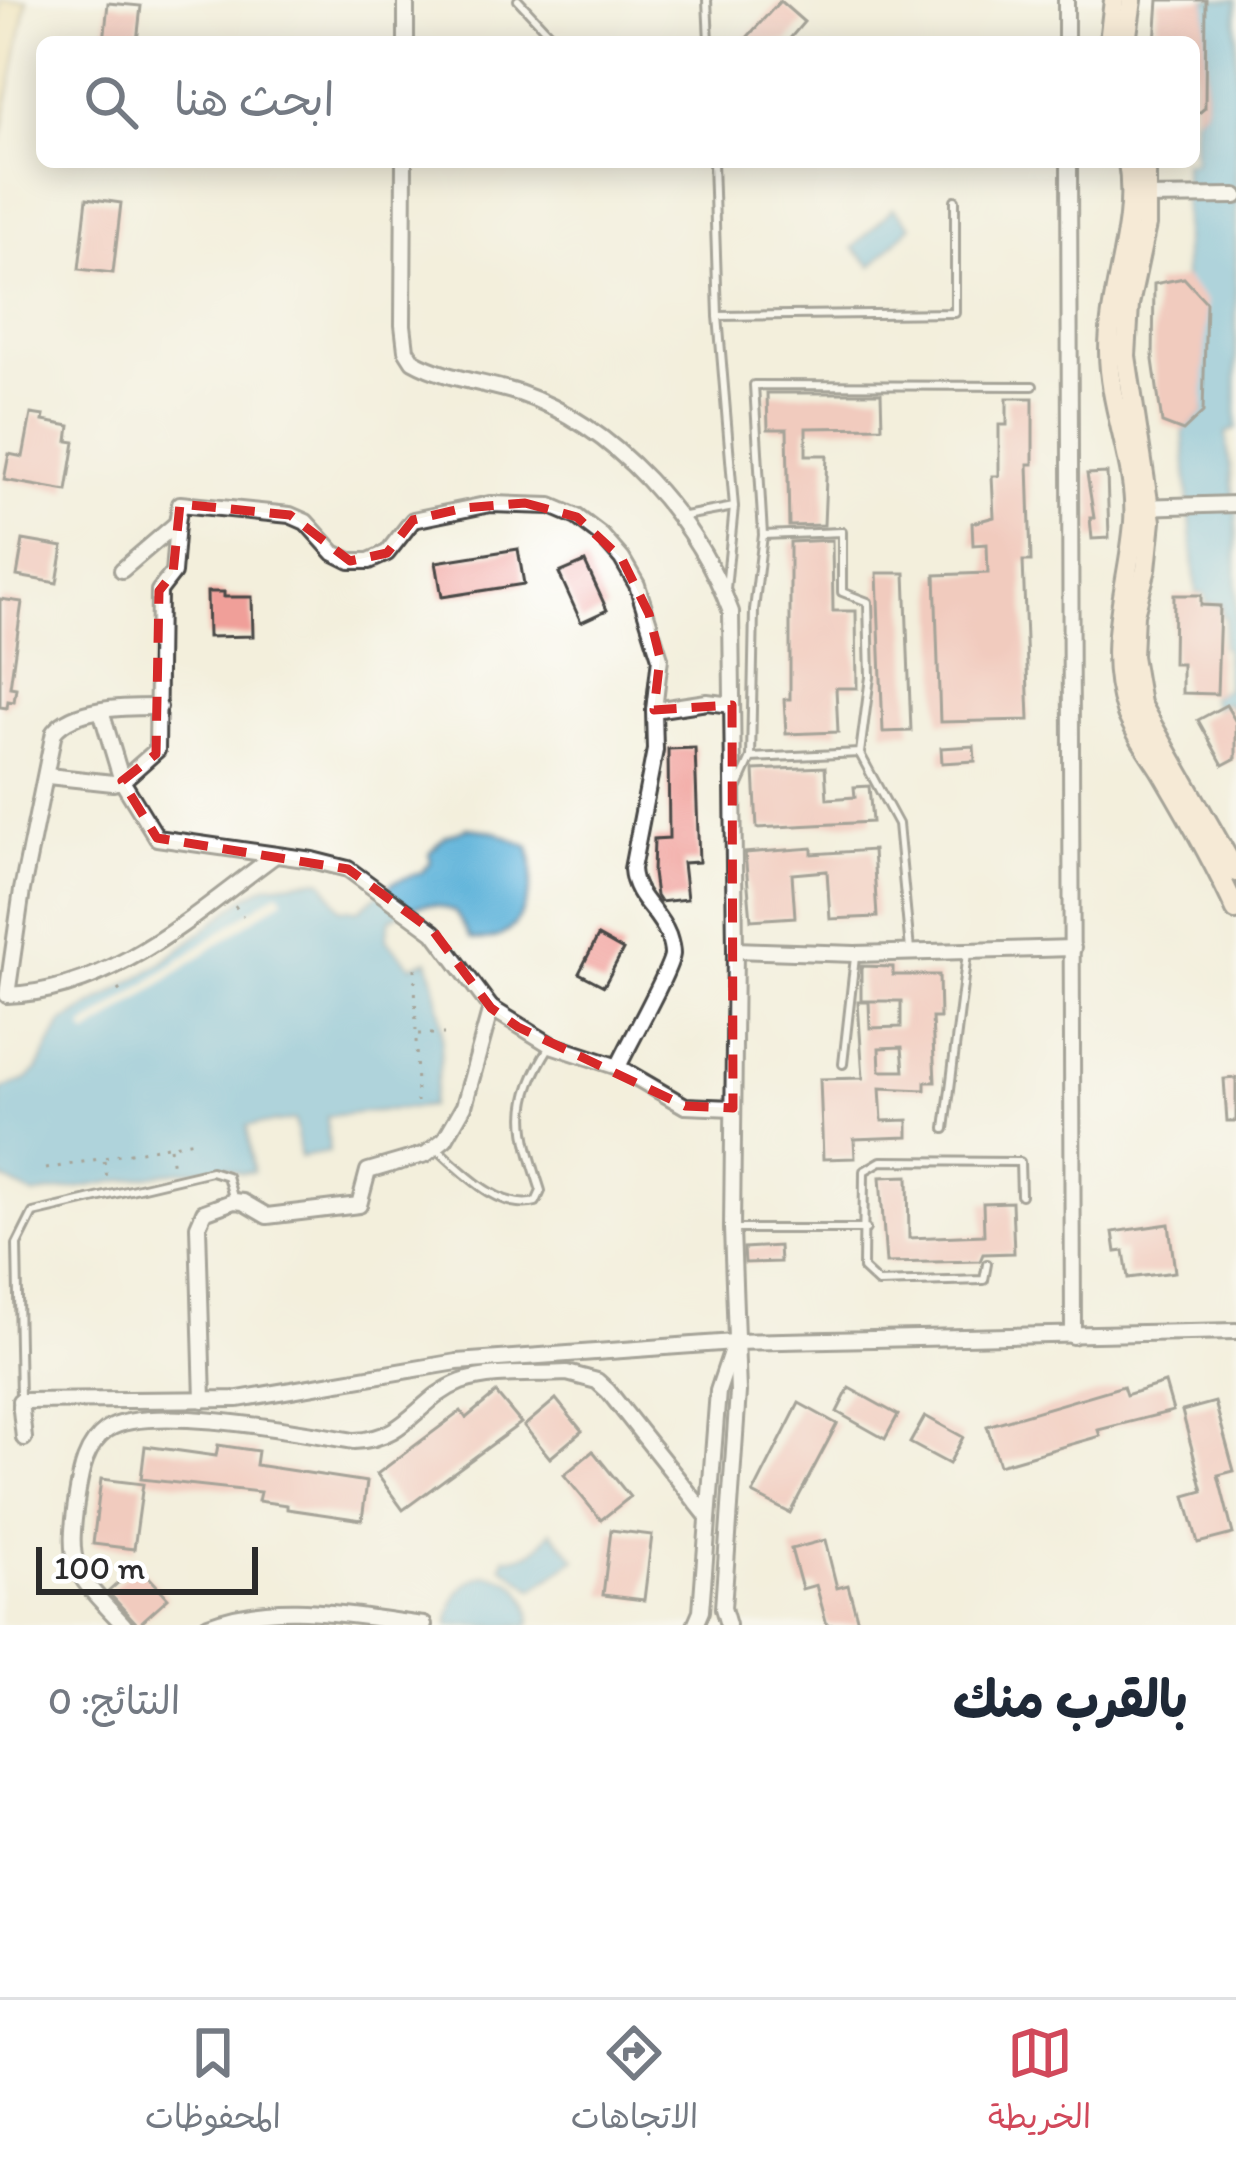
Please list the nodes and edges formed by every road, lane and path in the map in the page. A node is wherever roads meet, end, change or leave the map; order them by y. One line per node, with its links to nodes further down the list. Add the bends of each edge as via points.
1 (406, 0): 7 (street)
2 (518, 0): 8 (lane)
3 (707, 0): 9 (lane)
4 (1066, 0): 10 (street)
5 (1114, 0): 11 (street)
6 (1132, 0): 12 (street)
7 (406, 36)
8 (551, 36)
9 (709, 36)
10 (1066, 36)
11 (1110, 36)
12 (1127, 36)
13 (404, 168): 26 (street, via 403,325 413,361 555,409 648,479)
14 (713, 168): 21 (lane)
15 (1069, 168): 45 (street)
16 (1130, 168): 19 (street)
17 (1145, 168): 19 (street)
18 (1236, 196): 19 (street)
19 (1140, 197): 25 (street, via 1126,356)
20 (955, 200): 21 (lane, via 955,313)
21 (718, 316): 24 (lane)
22 (1033, 386): 28 (lane, via 754,385)
23 (1236, 504): 25 (street)
24 (734, 507): 26 (lane); 30 (lane)
25 (1143, 507): 41 (street, via 1146,569 1131,631 1140,704); 43 (street, via 1117,628 1127,713)
26 (678, 518): 30 (street)
27 (177, 523): 29 (street); 32 (street, via 173,573 159,591); 33 (street, via 180,504 290,515 334,554 369,561 387,553 413,520 490,504 551,506 602,536 637,585 660,658)
28 (763, 536): 35 (lane, via 842,532 842,592 868,602); 36 (lane)
29 (122, 570)
30 (726, 598): 31 (street)
31 (732, 705): 33 (street); 39 (street)
32 (159, 707): 34 (street); 38 (street, via 157,750)
33 (654, 710): 58 (street, via 633,887 672,954)
34 (101, 711): 37 (street, via 59,724); 38 (street)
35 (860, 753): 36 (lane); 48 (lane, via 898,824)
36 (752, 758): 39 (lane)
37 (48, 776): 38 (street); 40 (street, via 7,995 57,990 120,966)
38 (122, 781): 40 (street, via 157,838)
39 (730, 803): 47 (street)
40 (274, 856): 53 (street, via 359,875 446,944)
41 (1236, 872)
42 (235, 906): 44 (path)
43 (1236, 910)
44 (243, 916)
45 (1073, 948): 46 (street); 75 (street)
46 (968, 949): 48 (street); 61 (lane)
47 (735, 950): 49 (street); 60 (street)
48 (910, 950): 49 (street)
49 (855, 954): 57 (lane)
50 (416, 968): 54 (path)
51 (118, 989): 52 (path)
52 (125, 998)
53 (491, 1008): 56 (street); 64 (street, via 464,1106)
54 (416, 1034): 55 (path); 59 (path)
55 (444, 1034)
56 (550, 1045): 58 (street); 64 (lane, via 523,1106 541,1191 536,1202 498,1195)
57 (843, 1064)
58 (618, 1067): 60 (street, via 685,1106)
59 (417, 1102)
60 (733, 1108): 71 (street)
61 (945, 1129)
62 (200, 1141): 63 (path)
63 (170, 1146): 65 (path); 67 (path)
64 (436, 1148): 70 (street, via 368,1171 364,1200 351,1208 267,1216)
65 (104, 1158): 66 (path); 68 (path)
66 (46, 1169)
67 (173, 1172)
68 (107, 1183)
69 (1022, 1195): 72 (lane, via 1020,1162 881,1161 864,1171)
70 (234, 1201): 77 (street, via 200,1218); 78 (lane, via 227,1176 211,1171 32,1214 17,1245)
71 (732, 1229): 72 (lane); 76 (street)
72 (866, 1229): 73 (lane, via 863,1270 878,1283 984,1280)
73 (987, 1264)
74 (1236, 1331): 75 (street)
75 (1073, 1336): 76 (street)
76 (734, 1342): 77 (street, via 457,1362); 80 (street, via 718,1391); 85 (street)
77 (202, 1400): 78 (street)
78 (20, 1402): 79 (street)
79 (24, 1438)
80 (708, 1517): 81 (street, via 608,1391 567,1373 463,1382 398,1431 371,1441 208,1420 130,1422 106,1431 86,1457 71,1545 84,1583); 84 (street)
81 (124, 1625)
82 (208, 1625): 83 (street, via 285,1608)
83 (424, 1625)
84 (697, 1625): 85 (street)
85 (725, 1625)

